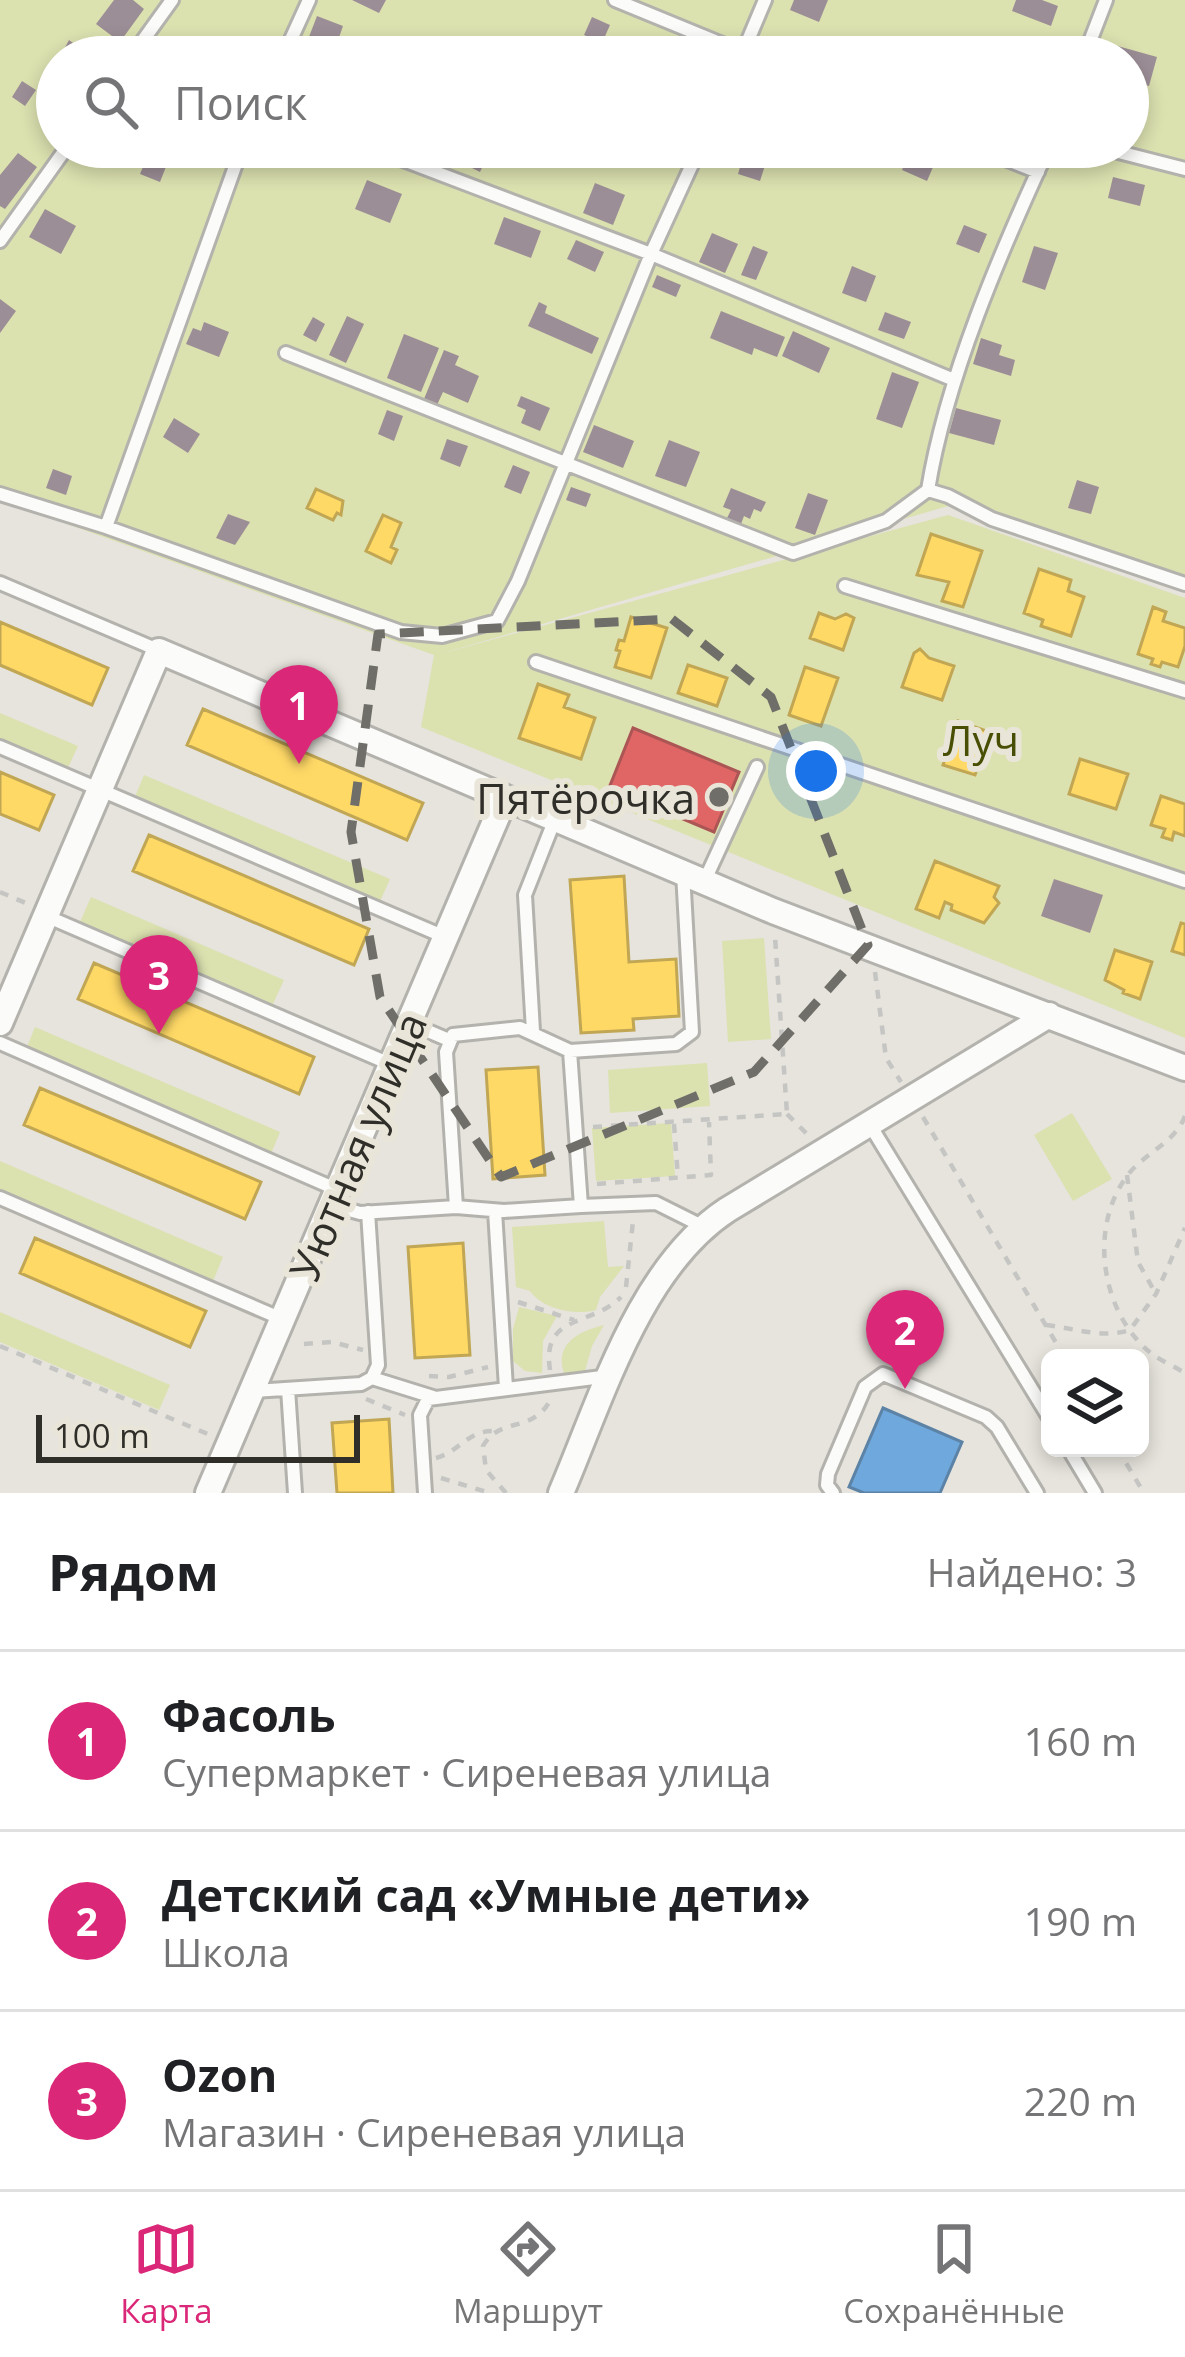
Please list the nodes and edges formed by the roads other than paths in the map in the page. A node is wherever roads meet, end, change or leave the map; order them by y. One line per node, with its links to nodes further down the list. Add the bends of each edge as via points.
1 (172, 0): 6 (lane)
2 (309, 0): 7 (lane)
3 (616, 0): 8 (lane)
4 (766, 0): 9 (lane)
5 (1106, 0): 10 (lane)
6 (146, 36)
7 (293, 36)
8 (700, 36)
9 (753, 36)
10 (1092, 36)
11 (1149, 160): 18 (lane)
12 (52, 168): 20 (lane)
13 (234, 168): 27 (lane)
14 (424, 168): 21 (lane)
15 (690, 168): 21 (lane)
16 (1028, 168): 19 (lane)
17 (1040, 168): 19 (lane)
18 (1185, 169)
19 (1038, 172): 23 (lane)
20 (0, 241)
21 (651, 254): 23 (lane); 24 (lane)
22 (286, 353): 24 (lane)
23 (954, 380): 25 (lane)
24 (565, 461): 25 (lane, via 793,553 886,521); 27 (lane, via 497,621 442,636 401,632)
25 (928, 490): 29 (lane)
26 (0, 494): 27 (lane)
27 (106, 527)
28 (0, 583): 31 (lane)
29 (1185, 584)
30 (845, 586): 33 (lane)
31 (160, 651): 36 (street); 37 (street)
32 (536, 662): 40 (lane)
33 (1185, 691)
34 (0, 747): 36 (lane)
35 (757, 767): 39 (lane)
36 (100, 790): 41 (street); 42 (lane)
37 (506, 798): 38 (street); 42 (street, Уютная улица)
38 (555, 819): 39 (street); 46 (lane, via 525,895)
39 (694, 878): 43 (street); 49 (lane, via 692,1032 676,1044)
40 (1185, 881)
41 (46, 914): 44 (street); 51 (lane)
42 (446, 938): 45 (street, Уютная улица)
43 (1049, 1015): 50 (street); 52 (street)
44 (0, 1023)
45 (409, 1023): 47 (lane); 51 (street, Уютная улица)
46 (533, 1031): 47 (lane, via 459,1032); 49 (lane)
47 (448, 1040): 56 (lane)
48 (0, 1042): 53 (lane)
49 (570, 1051): 55 (lane)
50 (1183, 1062)
51 (392, 1064): 53 (street, Уютная улица)
52 (869, 1124): 59 (street); 67 (lane)
53 (334, 1197): 58 (lane, via 351,1212); 60 (street, Уютная улица)
54 (0, 1198): 60 (lane)
55 (580, 1206): 57 (lane); 59 (lane, via 664,1204)
56 (456, 1207): 57 (lane); 58 (lane)
57 (495, 1210): 64 (lane)
58 (368, 1212): 62 (lane)
59 (704, 1227): 61 (street, via 646,1301)
60 (282, 1319): 65 (street, Уютная улица)
61 (612, 1376): 64 (lane); 72 (street)
62 (372, 1378): 63 (lane); 66 (lane)
63 (288, 1388): 65 (lane); 70 (lane)
64 (506, 1388): 66 (lane)
65 (251, 1391): 69 (street, Уютная улица)
66 (433, 1397): 71 (lane, via 422,1406 420,1426)
67 (1041, 1404)
68 (1073, 1457): 75 (lane)
69 (208, 1493)
70 (295, 1493)
71 (425, 1493)
72 (561, 1493)
73 (833, 1493): 74 (lane, via 828,1474 856,1408 870,1380 884,1374 986,1417)
74 (1037, 1493)
75 (1095, 1493)

